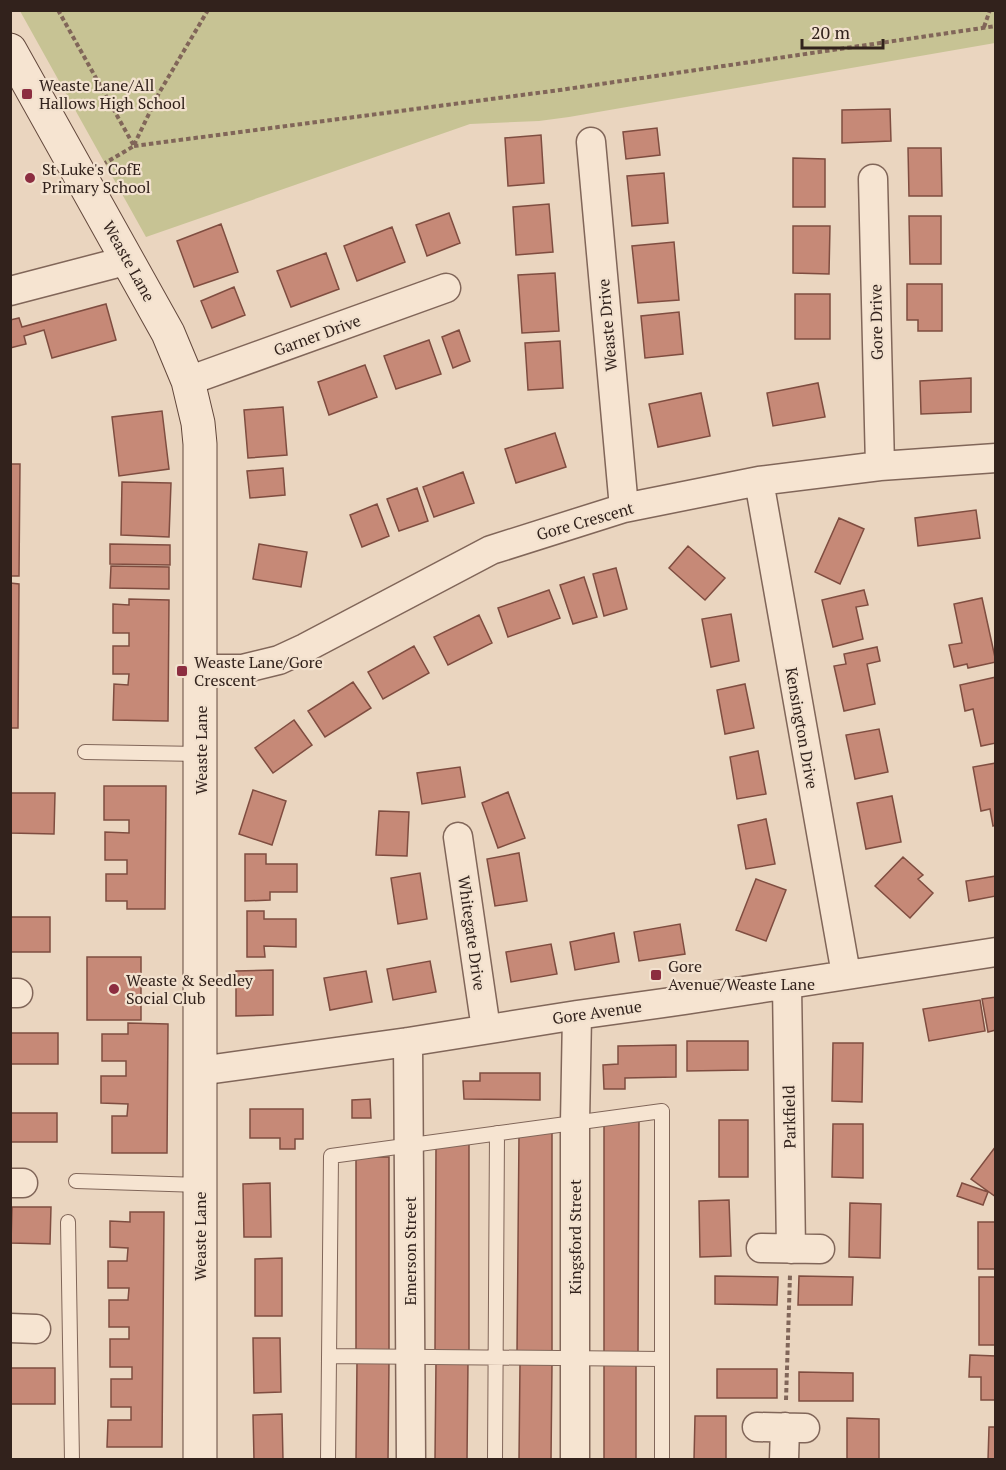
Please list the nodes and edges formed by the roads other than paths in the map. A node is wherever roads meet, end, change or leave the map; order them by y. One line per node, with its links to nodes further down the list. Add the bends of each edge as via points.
1 (10, 50): 4 (main road, Weaste Lane)
2 (591, 142): 11 (street, Weaste Drive)
3 (873, 179): 9 (street, Gore Drive)
4 (129, 260): 6 (street); 7 (main road, Weaste Lane, via 168,333)
5 (446, 288): 7 (street, Garner Drive)
6 (10, 291)
7 (188, 381): 12 (main road, Weaste Lane, via 200,444)
8 (996, 458): 9 (street, Gore Crescent)
9 (880, 466): 10 (street, Gore Crescent)
10 (759, 481): 11 (street, Gore Crescent); 17 (street, Kensington Drive)
11 (624, 508): 12 (street, Gore Crescent, via 491,550 279,660 242,669)
12 (202, 669): 14 (main road, Weaste Lane)
13 (86, 752): 14 (lane)
14 (201, 754): 22 (main road, Weaste Lane)
15 (458, 837): 20 (street, Whitegate Drive)
16 (996, 952): 17 (street, Gore Avenue)
17 (846, 975): 18 (street, Gore Avenue)
18 (787, 985): 19 (street, Gore Avenue); 30 (street, Parkfield)
19 (577, 1014): 20 (street, Gore Avenue); 23 (street, Kingsford Street)
20 (486, 1029): 21 (street, Gore Avenue)
21 (408, 1042): 22 (street, Gore Avenue); 25 (street, Emerson Street)
22 (199, 1071): 27 (main road, Weaste Lane)
23 (575, 1123): 24 (lane); 35 (street, Kingsford Street); 36 (lane, via 662,1111)
24 (497, 1133): 25 (lane); 34 (lane)
25 (409, 1146): 32 (lane, via 331,1156); 33 (street, Emerson Street)
26 (76, 1182): 27 (lane)
27 (200, 1185): 39 (main road, Weaste Lane)
28 (68, 1222): 38 (lane)
29 (761, 1248): 30 (street)
30 (791, 1249): 31 (street)
31 (820, 1250)
32 (329, 1356): 33 (lane); 40 (lane)
33 (411, 1357): 34 (lane); 41 (street, Emerson Street)
34 (495, 1358): 35 (lane); 42 (lane)
35 (575, 1358): 36 (lane); 43 (street, Kingsford Street)
36 (661, 1359): 44 (lane)
37 (757, 1427): 45 (street, via 795,1427)
38 (72, 1460)
39 (200, 1460)
40 (328, 1460)
41 (411, 1460)
42 (495, 1460)
43 (575, 1460)
44 (662, 1460)
45 (784, 1460)

